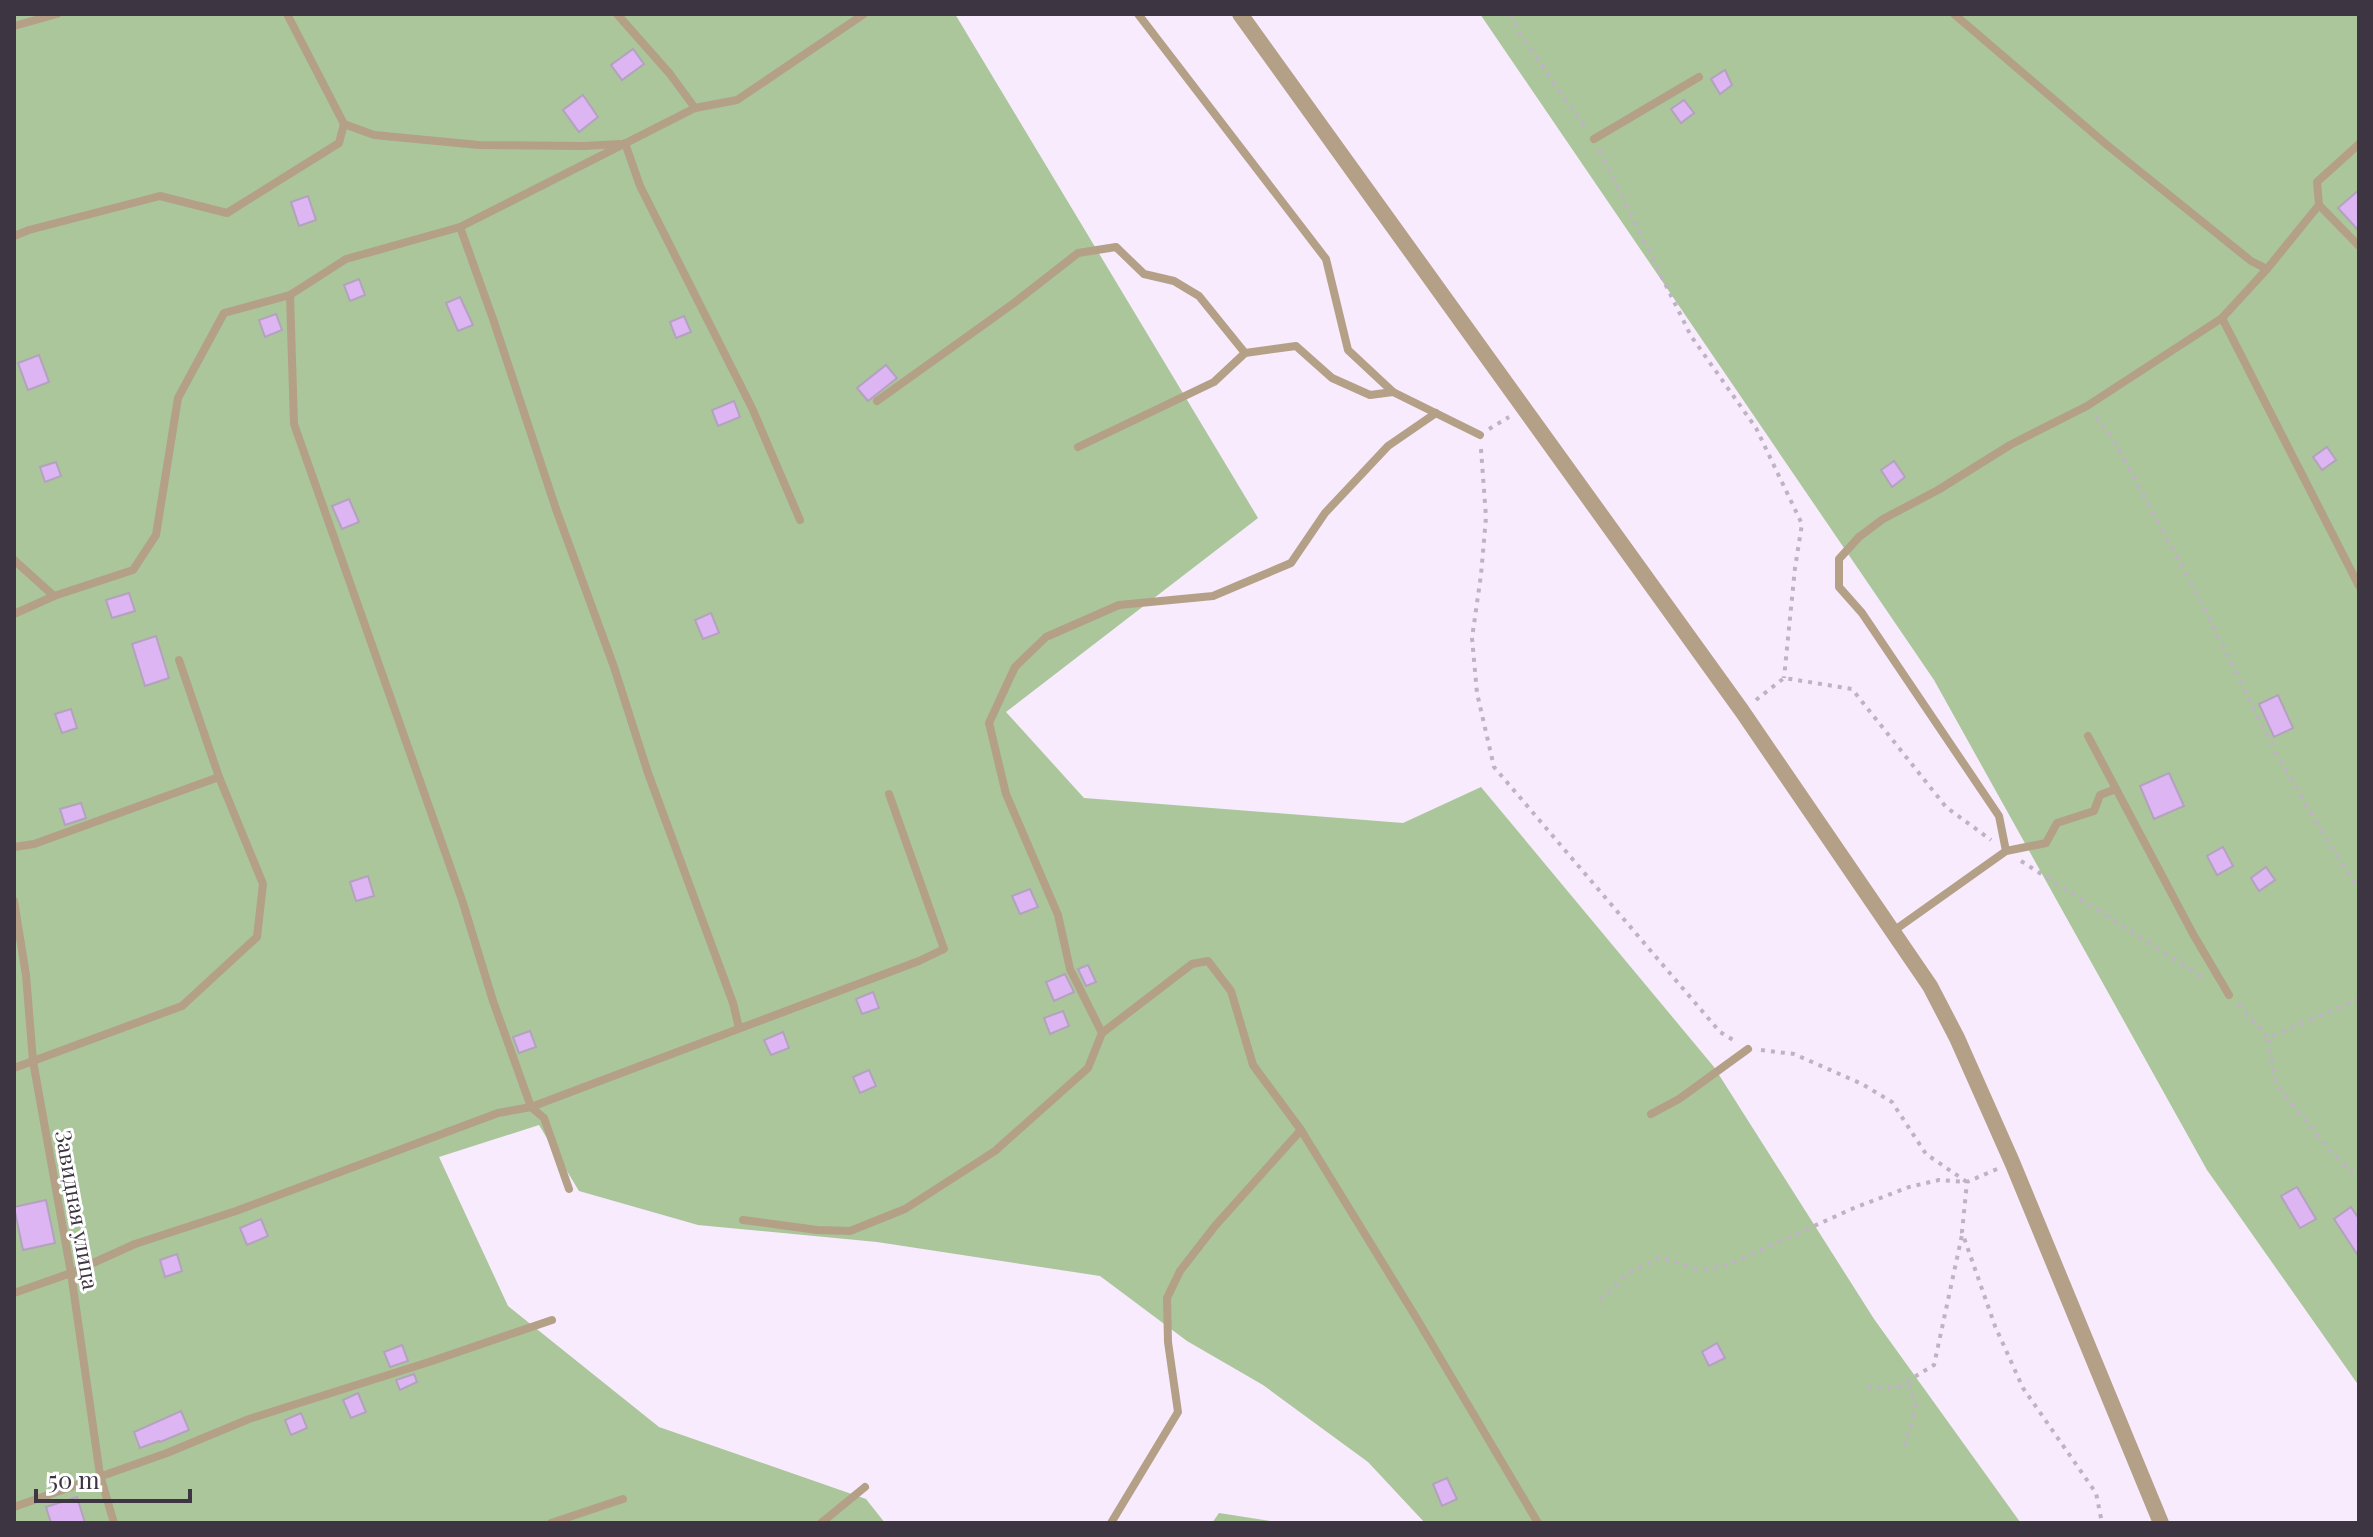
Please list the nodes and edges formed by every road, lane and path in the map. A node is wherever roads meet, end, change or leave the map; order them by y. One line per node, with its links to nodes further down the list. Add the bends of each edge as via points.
1 (57, 14): 9 (lane)
2 (287, 14): 12 (lane)
3 (617, 14): 11 (lane)
4 (864, 14): 11 (lane, via 737,100)
5 (1138, 14): 24 (lane, via 1326,259 1348,350)
6 (1240, 14): 27 (street)
7 (1510, 14): 13 (path)
8 (1954, 14): 20 (lane, via 2119,155)
9 (14, 26)
10 (1699, 77): 13 (lane)
11 (695, 108): 14 (lane)
12 (344, 124): 14 (lane, via 374,135 479,145); 18 (lane, via 339,143 227,213 160,196)
13 (1594, 139): 37 (path, via 1691,336 1756,428 1802,524 1784,678)
14 (625, 143): 17 (lane); 31 (lane, via 640,186 752,408)
15 (2359, 144): 16 (lane, via 2317,182)
16 (2319, 205): 19 (lane); 20 (lane)
17 (460, 227): 21 (lane, via 346,259); 51 (lane)
18 (14, 236)
19 (2359, 246)
20 (2267, 269): 22 (lane)
21 (290, 295): 34 (lane, via 224,313 178,398 156,535 133,570); 56 (lane, via 294,424)
22 (2222, 318): 26 (lane); 33 (lane)
23 (1245, 353): 24 (lane, via 1296,346 1332,378 1370,395); 25 (lane, via 1199,296 1174,281 1144,274 1116,247 1078,253); 30 (lane, via 1214,382)
24 (1393, 392): 28 (lane)
25 (877, 401)
26 (2087, 406): 43 (lane, via 1883,519 1839,559 1839,587 1999,816); 44 (path, via 2113,439 2277,755)
27 (1523, 408): 29 (path); 37 (street)
28 (1436, 413): 29 (lane); 52 (lane, via 1388,446 1325,513 1291,563 1213,596 1119,605 1046,637 1015,667 989,723 992,737 1006,794 1058,915 1070,969)
29 (1480, 435): 53 (path, via 1486,517 1472,638 1477,693 1494,767 1720,1032)
30 (1078, 447)
31 (800, 520)
32 (14, 560): 34 (lane)
33 (2359, 586)
34 (54, 596): 35 (lane)
35 (14, 614)
36 (179, 660): 39 (lane)
37 (1742, 711): 46 (street)
38 (2088, 736): 40 (lane)
39 (219, 777): 42 (lane); 54 (lane, via 263,884 257,937 182,1006)
40 (2116, 789): 43 (lane, via 2100,795 2094,811 2057,823 2046,843); 49 (lane)
41 (889, 794): 51 (lane, via 944,949)
42 (14, 847)
43 (2006, 851): 46 (lane)
44 (2359, 889)
45 (14, 901): 48 (lane, Завидная улица)
46 (1892, 932): 59 (street, via 1930,986)
47 (14, 975): 48 (lane)
48 (26, 975): 54 (lane, Завидная улица)
49 (2229, 995)
50 (2359, 999): 60 (path, via 2268,1038 2276,1084)
51 (739, 1028): 56 (lane)
52 (1102, 1033): 58 (lane, via 1192,964 1208,961 1231,991 1253,1065); 63 (lane, via 1088,1068 1077,1079 995,1151 905,1209 850,1231)
53 (1748, 1049): 57 (lane); 61 (path, via 1794,1054 1892,1102 1926,1154)
54 (33, 1061): 55 (lane); 65 (lane, Завидная улица)
55 (14, 1068)
56 (531, 1107): 62 (lane, via 544,1118); 65 (lane, via 498,1113 135,1244)
57 (1651, 1114)
58 (1301, 1130): 79 (lane, via 1180,1271 1167,1298 1178,1412); 80 (lane)
59 (2012, 1162): 61 (path); 82 (street)
60 (2359, 1179)
61 (1967, 1182): 64 (path); 67 (path, via 1939,1180 1909,1187 1725,1266 1698,1270 1661,1257 1630,1272)
62 (569, 1189)
63 (743, 1220)
64 (1962, 1232): 69 (path, via 1934,1365); 81 (path, via 2023,1388 2096,1493)
65 (71, 1273): 66 (lane); 72 (lane, Завидная улица)
66 (14, 1293)
67 (1600, 1300)
68 (552, 1320): 72 (lane, via 249,1419)
69 (1908, 1381): 70 (path, via 1898,1387); 71 (path, via 1916,1406)
70 (1868, 1388)
71 (1905, 1446)
72 (100, 1475): 75 (lane); 76 (lane, Завидная улица)
73 (865, 1487): 78 (lane)
74 (623, 1499): 77 (lane)
75 (14, 1507)
76 (114, 1523)
77 (551, 1523)
78 (821, 1523)
79 (1111, 1523)
80 (1538, 1523)
81 (2102, 1523)
82 (2161, 1523)

